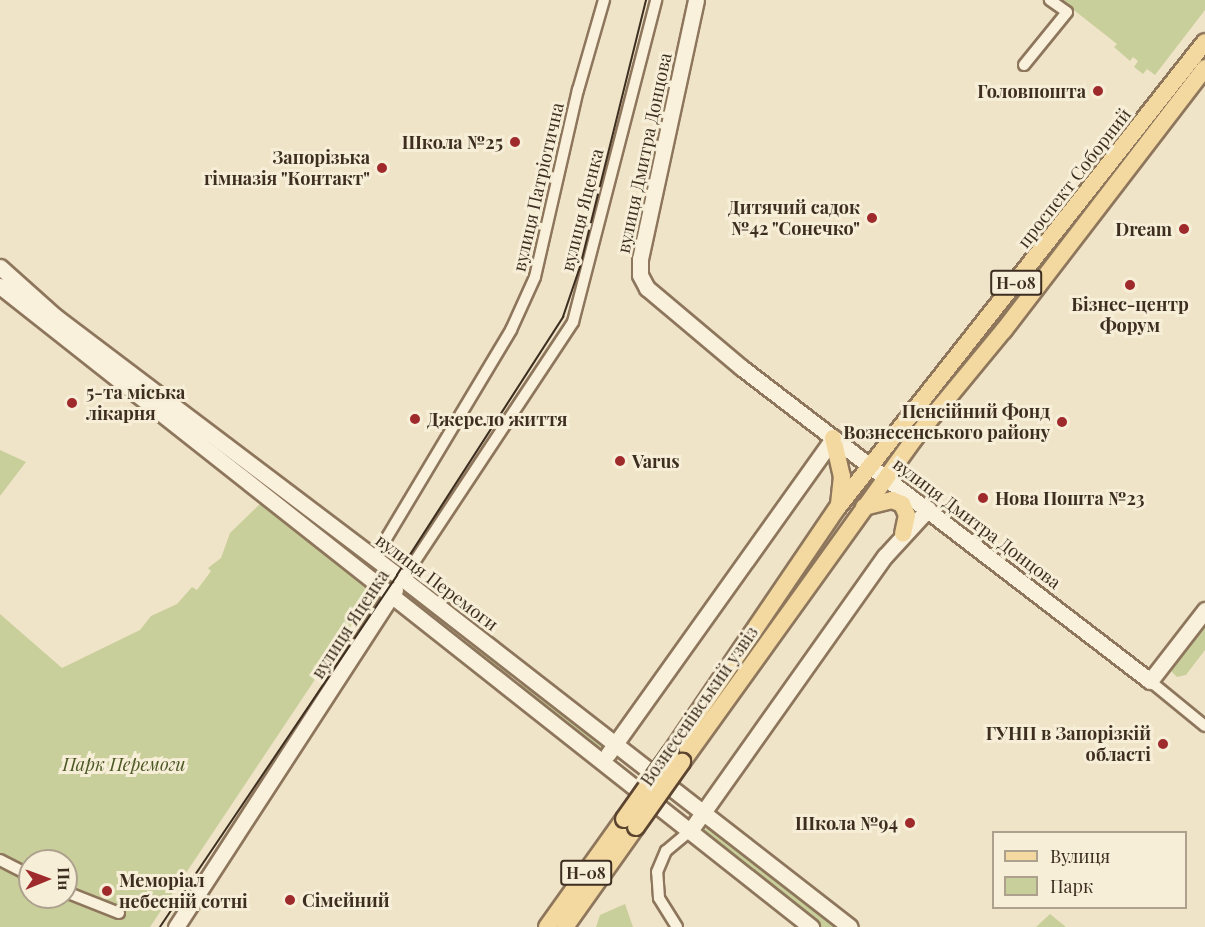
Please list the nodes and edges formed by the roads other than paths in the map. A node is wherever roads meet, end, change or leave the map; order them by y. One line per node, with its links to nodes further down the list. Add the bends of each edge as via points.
1 (604, 0): 21 (street, вулиця Патріотична, via 581,79 535,277 511,330)
2 (656, 0): 22 (street, вулиця Яценка, via 573,322)
3 (696, 0): 11 (main road, вулиця Дмитра Донцова, via 640,259 640,275 647,288)
4 (1050, 0): 6 (street, via 1067,12)
5 (1205, 42): 8 (main road, проспект Соборний / Н-08)
6 (1024, 65)
7 (1205, 68): 8 (main road, проспект Соборний / Н-08)
8 (1167, 103): 12 (main road, проспект Соборний / Н-08); 14 (main road, проспект Соборний / Н-08)
9 (0, 267): 13 (main road, вулиця Перемоги, via 56,317)
10 (0, 286): 15 (main road, вулиця Перемоги)
11 (832, 438): 12 (main road, вулиця Дмитра Донцова); 17 (main road, via 843,483); 29 (main road)
12 (870, 467): 14 (main road, вулиця Дмитра Донцова); 17 (main road, проспект Соборний / Н-08)
13 (266, 474): 15 (main road); 21 (main road, вулиця Перемоги)
14 (885, 478): 18 (main road, проспект Соборний / Н-08); 19 (main road, вулиця Дмитра Донцова)
15 (254, 488): 23 (main road, вулиця Перемоги)
16 (902, 504): 18 (main road, via 892,500); 19 (main road); 20 (main road, via 907,515)
17 (838, 507): 30 (main road, Вознесенівський узвіз / Н-08)
18 (864, 507): 30 (main road, Вознесенівський узвіз / Н-08)
19 (928, 509): 20 (main road); 26 (main road, вулиця Дмитра Донцова)
20 (903, 534): 32 (main road)
21 (374, 559): 22 (main road, вулиця Перемоги)
22 (403, 579): 23 (main road, вулиця Яценка); 25 (main road, вулиця Перемоги)
23 (391, 596): 27 (main road, вулиця Перемоги); 39 (main road, вулиця Яценка)
24 (1205, 610): 26 (main road)
25 (521, 671): 27 (main road); 29 (main road, вулиця Перемоги)
26 (1150, 681): 28 (street, вулиця Дмитра Донцова)
27 (510, 688): 31 (main road, вулиця Перемоги)
28 (1205, 726)
29 (614, 746): 31 (main road); 32 (main road, вулиця Перемоги)
30 (676, 758): 33 (main road, Вознесенівський узвіз / Н-08, bridge)
31 (601, 764): 34 (main road, вулиця Перемоги)
32 (704, 813): 34 (main road); 44 (main road, вулиця Перемоги)
33 (630, 823): 40 (main road, Вознесенівський узвіз / Н-08); 41 (main road, Вознесенівський узвіз / Н-08)
34 (690, 831): 42 (street, via 666,851 657,872 659,898); 43 (main road, вулиця Перемоги)
35 (0, 860): 36 (street)
36 (18, 869)
37 (78, 897): 38 (street)
38 (118, 913)
39 (176, 927)
40 (547, 927)
41 (565, 927)
42 (677, 927)
43 (811, 927)
44 (850, 927)

